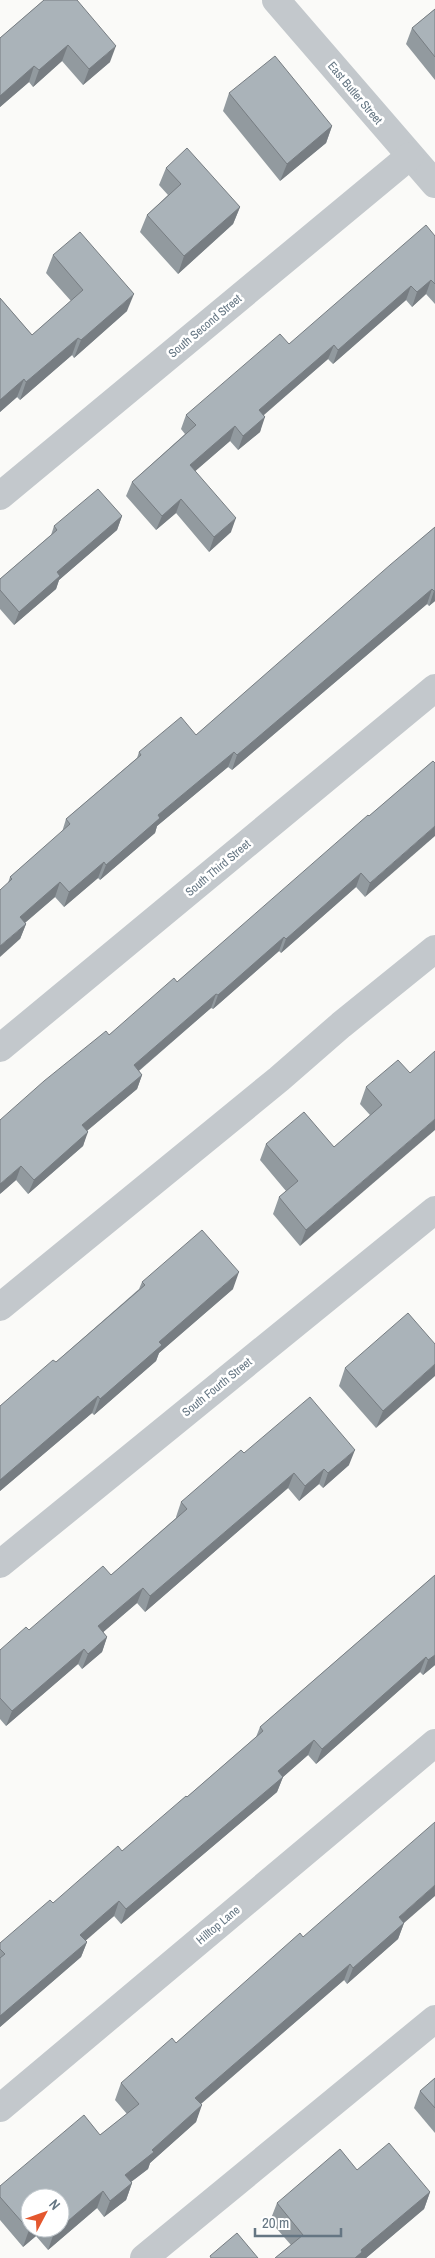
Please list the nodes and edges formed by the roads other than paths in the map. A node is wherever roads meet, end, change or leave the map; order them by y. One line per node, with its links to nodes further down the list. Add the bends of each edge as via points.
1 (276, 0): 2 (street, East Butler Street)
2 (410, 156): 3 (street, East Butler Street); 4 (street, South Second Street)
3 (435, 184)
4 (0, 496)
5 (435, 688): 7 (street, South Third Street)
6 (435, 948): 9 (street)
7 (0, 1048)
8 (435, 1210): 10 (street, South Fourth Street)
9 (0, 1307)
10 (0, 1564)
11 (435, 1743): 13 (street, Hilltop Lane)
12 (435, 2019): 14 (street)
13 (0, 2108)
14 (144, 2258)

